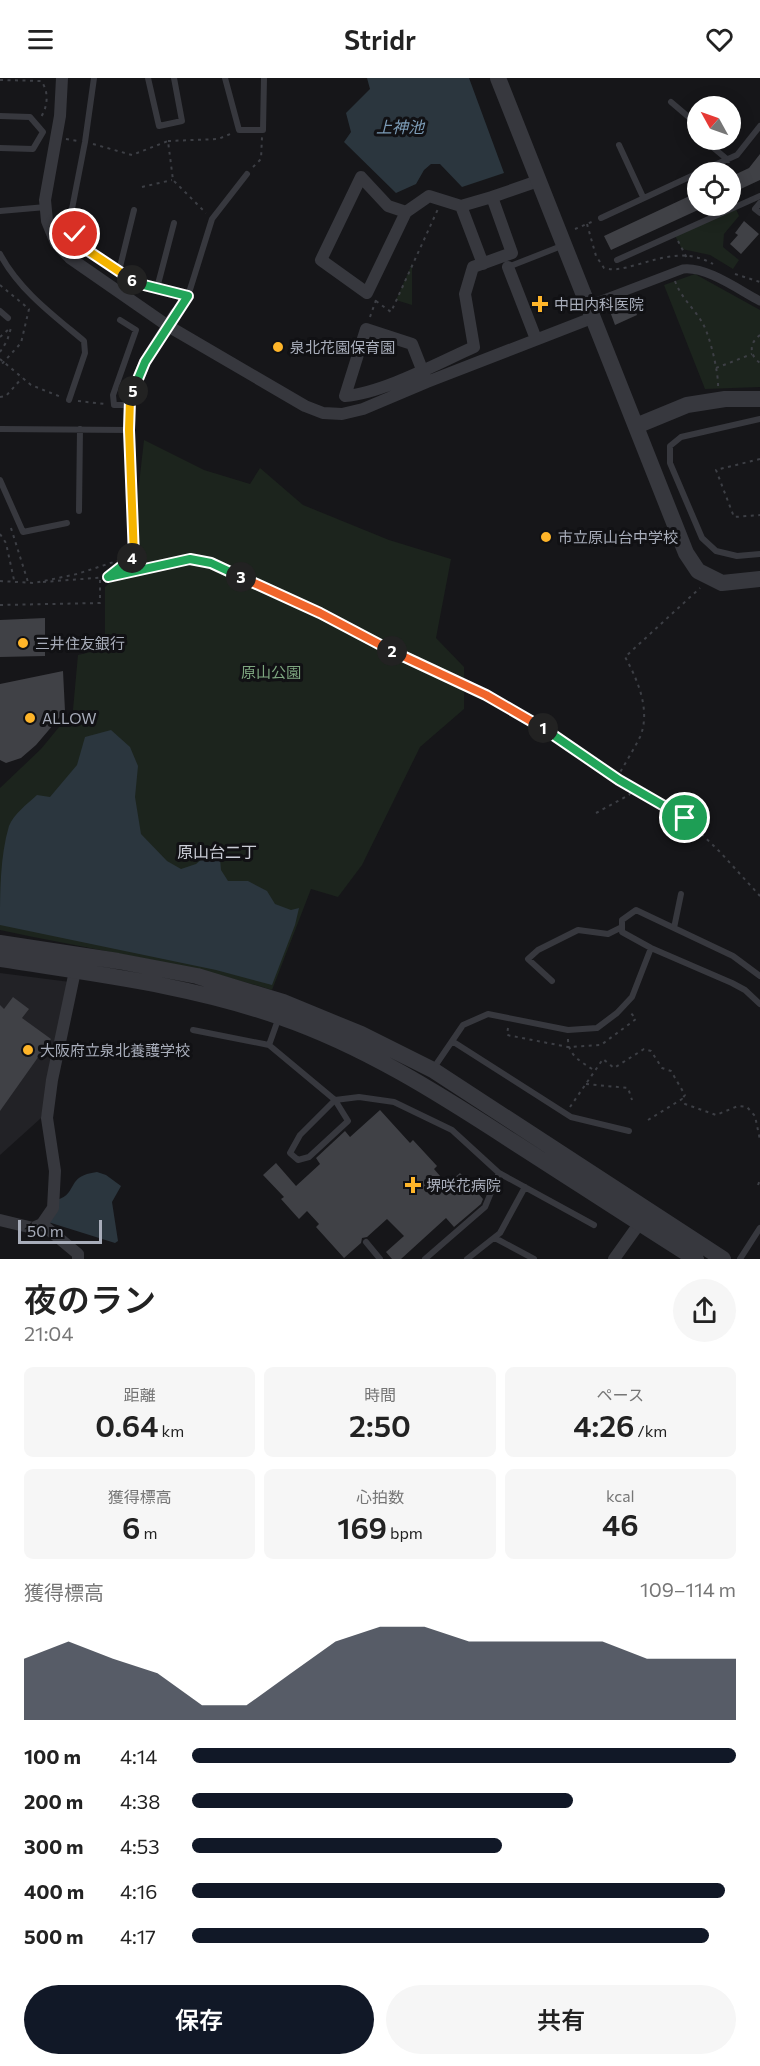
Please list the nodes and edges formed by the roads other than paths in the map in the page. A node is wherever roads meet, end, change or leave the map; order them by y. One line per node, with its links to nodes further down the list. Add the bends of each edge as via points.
1 (62, 78): 25 (street)
2 (94, 78): 37 (lane, via 71,214 75,234 87,250)
3 (148, 78): 4 (lane, via 159,126 182,121)
4 (174, 78)
5 (225, 78): 6 (lane, via 239,130 263,130)
6 (264, 78)
7 (498, 78): 19 (street)
8 (671, 102): 10 (lane)
9 (0, 116): 13 (lane, via 30,117 43,132 33,149)
10 (687, 116)
11 (760, 126): 15 (lane, via 737,155)
12 (620, 145): 22 (lane)
13 (0, 148)
14 (716, 150): 15 (lane)
15 (728, 160): 16 (lane)
16 (723, 162)
17 (247, 174): 39 (lane, via 212,219)
18 (687, 178): 22 (lane)
19 (538, 181): 21 (street); 32 (street)
20 (760, 196): 34 (lane)
21 (492, 197): 24 (street); 35 (street, via 512,253)
22 (643, 198): 30 (lane)
23 (760, 203): 29 (lane, via 755,209)
24 (460, 206): 28 (street, via 429,196); 35 (street)
25 (46, 207): 27 (lane); 47 (street, via 56,243 70,258)
26 (134, 210): 37 (lane)
27 (0, 211)
28 (406, 212): 28 (street, via 388,206 360,177 321,260 367,293)
29 (760, 213)
30 (601, 218)
31 (174, 223): 38 (lane)
32 (564, 245): 36 (lane); 45 (street)
33 (0, 254): 51 (lane, via 35,300 84,341 86,353)
34 (617, 260)
35 (483, 264): 49 (street, via 473,267 465,294 474,347)
36 (508, 267): 48 (street)
37 (119, 271): 38 (lane, via 136,283)
38 (157, 288): 39 (lane)
39 (188, 296): 43 (lane)
40 (599, 301): 41 (street, via 693,268)
41 (760, 301)
42 (0, 311): 44 (lane)
43 (176, 312): 47 (street)
44 (8, 318)
45 (592, 318): 48 (street); 54 (street)
46 (120, 320): 52 (lane, via 136,330 112,395 114,405)
47 (168, 326): 49 (street, via 323,413 363,410); 52 (street, via 145,362)
48 (536, 339): 49 (street)
49 (424, 376): 49 (street, via 412,344 366,329 345,396 362,395)
50 (760, 399): 54 (street, via 687,405)
51 (69, 400)
52 (130, 405): 57 (street)
53 (760, 419): 61 (lane, via 681,437 670,446 670,463 702,538 716,551 737,556)
54 (636, 426): 63 (street, via 686,553 698,571 722,583)
55 (0, 429): 56 (lane)
56 (80, 429): 57 (lane); 59 (lane)
57 (129, 430): 62 (lane)
58 (0, 480): 60 (lane, via 23,532)
59 (79, 511)
60 (67, 523)
61 (760, 554)
62 (134, 556)
63 (760, 579)
64 (681, 894): 66 (lane)
65 (622, 927): 66 (lane, via 622,920 636,910); 68 (lane, via 622,932); 72 (lane, via 608,934 578,930 538,950 528,959)
66 (674, 928): 71 (lane, via 734,956)
67 (0, 943): 78 (street, via 197,976 284,1002)
68 (651, 948): 73 (lane, via 732,982); 76 (lane, via 632,997 597,1028 568,1030 488,1014 463,1025)
69 (0, 959): 70 (street)
70 (75, 971): 74 (street, via 191,992); 85 (street, via 47,1118 55,1172 53,1208)
71 (760, 976)
72 (552, 981)
73 (760, 1004)
74 (280, 1017): 77 (lane); 83 (street, via 357,1048 423,1084)
75 (193, 1030): 77 (lane)
76 (452, 1041): 78 (lane); 80 (lane, via 571,1117)
77 (269, 1045): 79 (lane)
78 (433, 1070): 83 (street)
79 (335, 1100): 79 (lane, via 300,1135 290,1153 298,1160 309,1157 348,1121); 81 (lane, via 359,1097 394,1102 452,1130)
80 (629, 1131)
81 (499, 1173): 82 (lane); 93 (lane, via 485,1208)
82 (525, 1187): 86 (lane); 88 (lane)
83 (644, 1217): 96 (street); 97 (street); 98 (street)
84 (0, 1220): 85 (street, via 33,1228)
85 (42, 1224): 91 (street, via 78,1254)
86 (594, 1225)
87 (760, 1228): 89 (lane)
88 (495, 1238): 94 (lane); 95 (lane)
89 (757, 1239): 99 (lane)
90 (366, 1242): 92 (lane)
91 (78, 1259)
92 (380, 1259)
93 (425, 1259)
94 (467, 1259)
95 (534, 1259)
96 (615, 1259)
97 (696, 1259)
98 (723, 1259)
99 (740, 1259)

